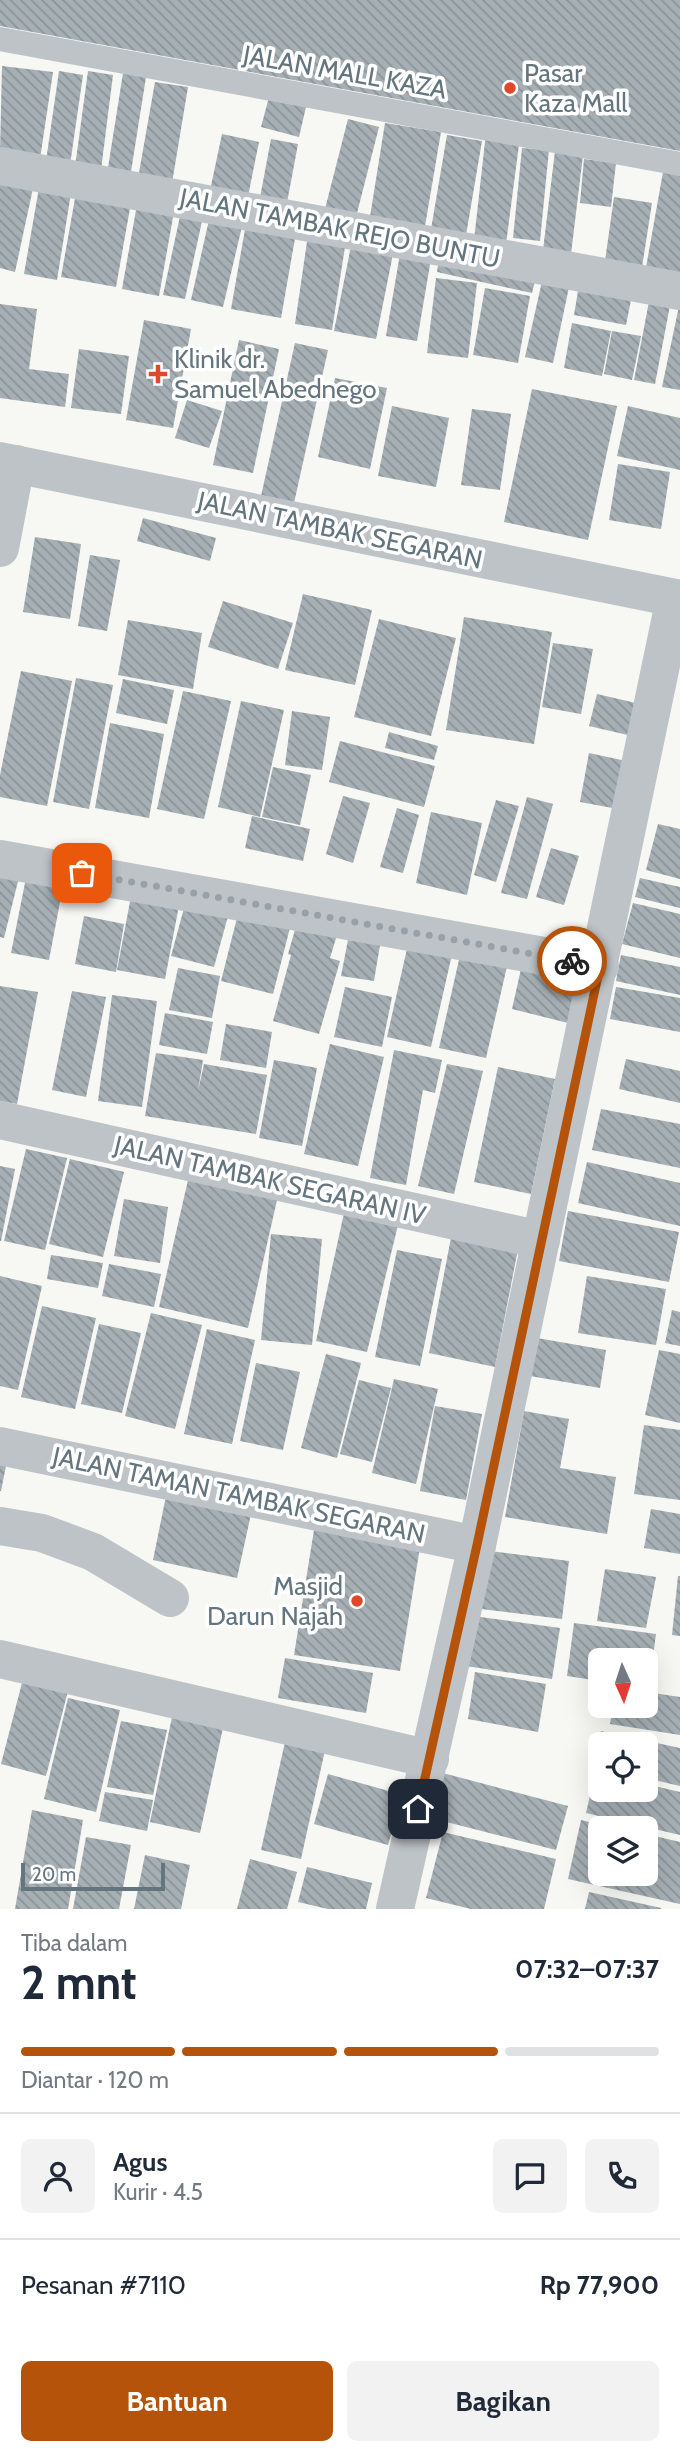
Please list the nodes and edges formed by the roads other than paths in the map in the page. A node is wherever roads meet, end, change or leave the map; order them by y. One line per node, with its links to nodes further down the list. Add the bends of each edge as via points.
1 (0, 39): 2 (lane, JALAN MALL KAZA)
2 (680, 164)
3 (0, 166): 4 (street, JALAN TAMBAK REJO BUNTU)
4 (680, 291)
5 (8, 462): 6 (street); 7 (street, JALAN TAMBAK SEGARAN)
6 (0, 548)
7 (678, 599): 9 (street)
8 (0, 859): 9 (street)
9 (600, 966): 11 (street)
10 (0, 1120): 11 (street, JALAN TAMBAK SEGARAN IV)
11 (541, 1240): 14 (street)
12 (0, 1446): 14 (street, JALAN TAMAN TAMBAK SEGARAN)
13 (0, 1526): 15 (street, via 41,1533 93,1552)
14 (477, 1545): 17 (street)
15 (170, 1598)
16 (0, 1659): 17 (street)
17 (430, 1759): 18 (street)
18 (395, 1909)

